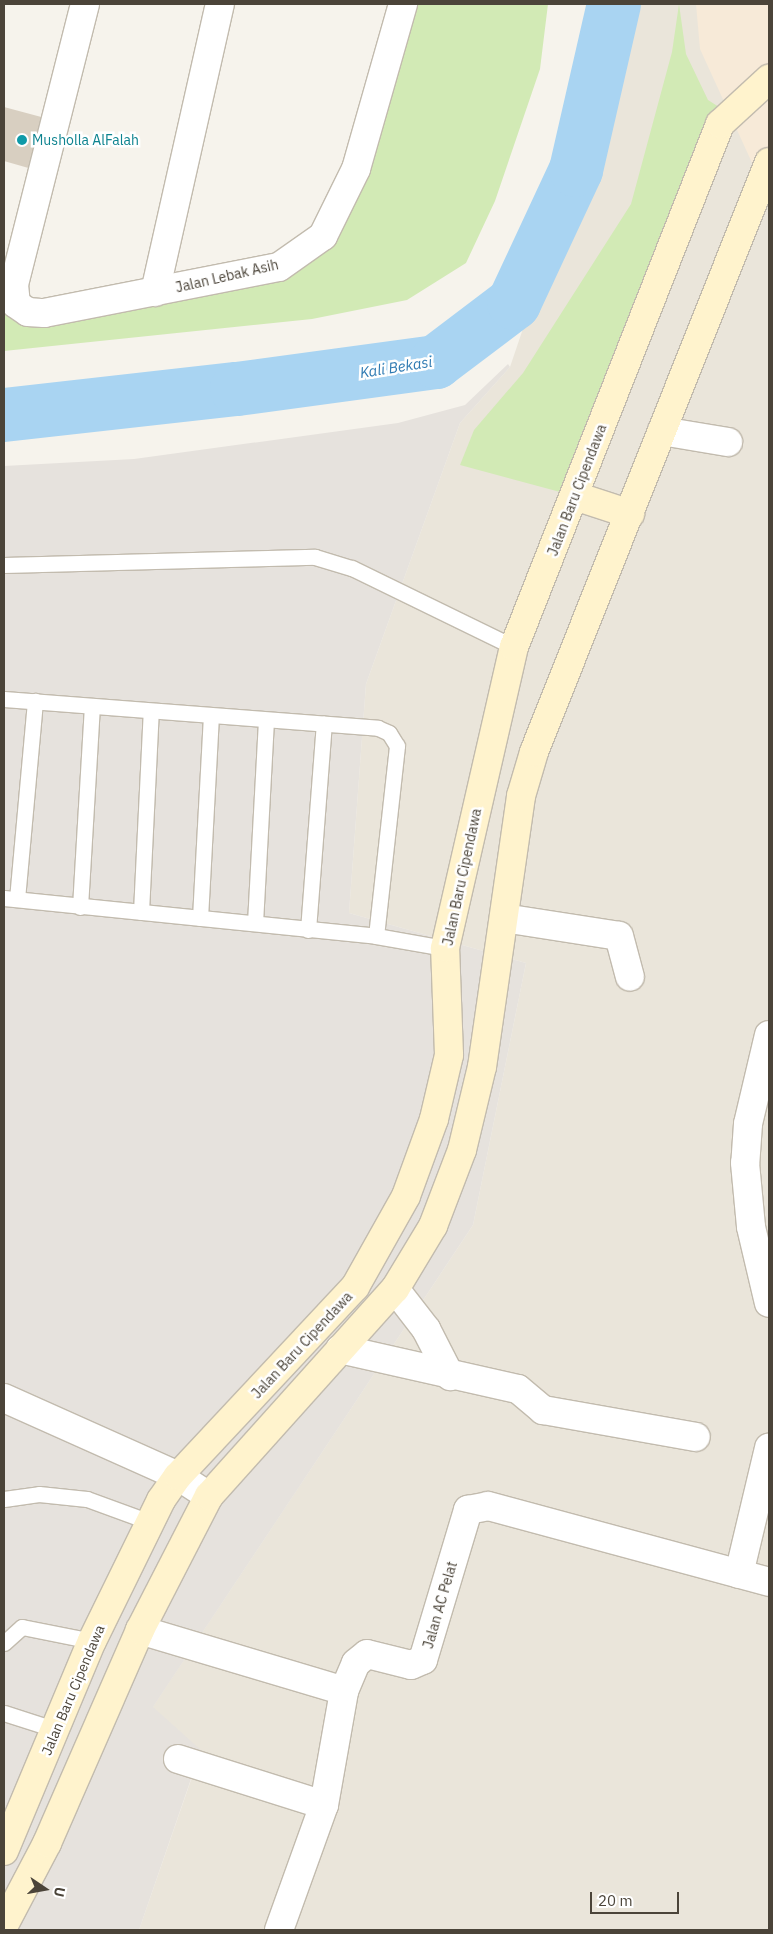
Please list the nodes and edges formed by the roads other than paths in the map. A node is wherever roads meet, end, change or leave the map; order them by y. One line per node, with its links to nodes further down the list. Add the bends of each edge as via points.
1 (85, 4): 6 (street, Jalan Lebak Asih, via 14,284 16,304 28,312 44,313)
2 (220, 4): 6 (street)
3 (402, 4): 6 (street, Jalan Lebak Asih, via 356,169 323,236 279,267)
4 (769, 79): 9 (main road, Jalan Baru Cipendawa, via 720,124)
5 (769, 162): 7 (main road)
6 (155, 292)
7 (662, 431): 8 (street); 10 (main road)
8 (728, 442)
9 (575, 496): 10 (main road); 12 (main road, Jalan Baru Cipendawa)
10 (630, 514): 24 (main road, via 534,752 521,796)
11 (4, 565): 12 (lane, via 315,557 352,568)
12 (514, 647): 28 (main road, Jalan Baru Cipendawa)
13 (4, 699): 14 (lane)
14 (35, 701): 15 (lane); 20 (lane)
15 (92, 707): 16 (lane); 21 (lane)
16 (151, 711): 17 (lane); 22 (lane)
17 (211, 716): 18 (lane); 23 (lane)
18 (266, 720): 19 (lane); 25 (lane)
19 (324, 724): 26 (lane); 27 (lane, via 378,728 389,733 397,746)
20 (10, 899): 21 (lane)
21 (80, 907): 22 (lane)
22 (141, 912): 23 (lane)
23 (200, 918): 25 (lane)
24 (504, 918): 29 (street, via 618,936); 32 (main road, via 482,1067 462,1150 432,1226)
25 (255, 923): 26 (lane)
26 (308, 930): 27 (lane)
27 (376, 936): 28 (lane)
28 (445, 948): 39 (main road, Jalan Baru Cipendawa, via 449,1055 434,1119 406,1196 355,1287)
29 (630, 977)
30 (769, 1035): 31 (street)
31 (759, 1127): 33 (street, via 745,1193)
32 (395, 1289): 34 (main road); 35 (street, via 426,1329)
33 (769, 1303)
34 (340, 1349): 35 (street); 40 (main road)
35 (450, 1376): 37 (street, via 518,1389 543,1410)
36 (4, 1398): 39 (street)
37 (696, 1437)
38 (769, 1448): 43 (street)
39 (178, 1476): 40 (street); 42 (main road, Jalan Baru Cipendawa)
40 (209, 1496): 45 (main road)
41 (4, 1499): 42 (lane, via 39,1494 87,1499)
42 (150, 1522): 46 (main road, Jalan Baru Cipendawa)
43 (740, 1574): 44 (street, Jalan AC Pelat); 48 (street, Jalan AC Pelat, via 488,1506 476,1506 464,1518 430,1648 423,1660 412,1665 367,1654 361,1656)
44 (769, 1582)
45 (140, 1630): 48 (street); 54 (main road, via 48,1843)
46 (92, 1642): 47 (lane, via 22,1627); 50 (main road, Jalan Baru Cipendawa)
47 (4, 1643)
48 (344, 1691): 52 (street, Jalan AC Pelat)
49 (4, 1713): 50 (lane)
50 (57, 1730): 53 (main road, Jalan Baru Cipendawa)
51 (178, 1759): 52 (street)
52 (324, 1805): 55 (street, Jalan AC Pelat)
53 (4, 1851)
54 (4, 1925)
55 (279, 1930)

